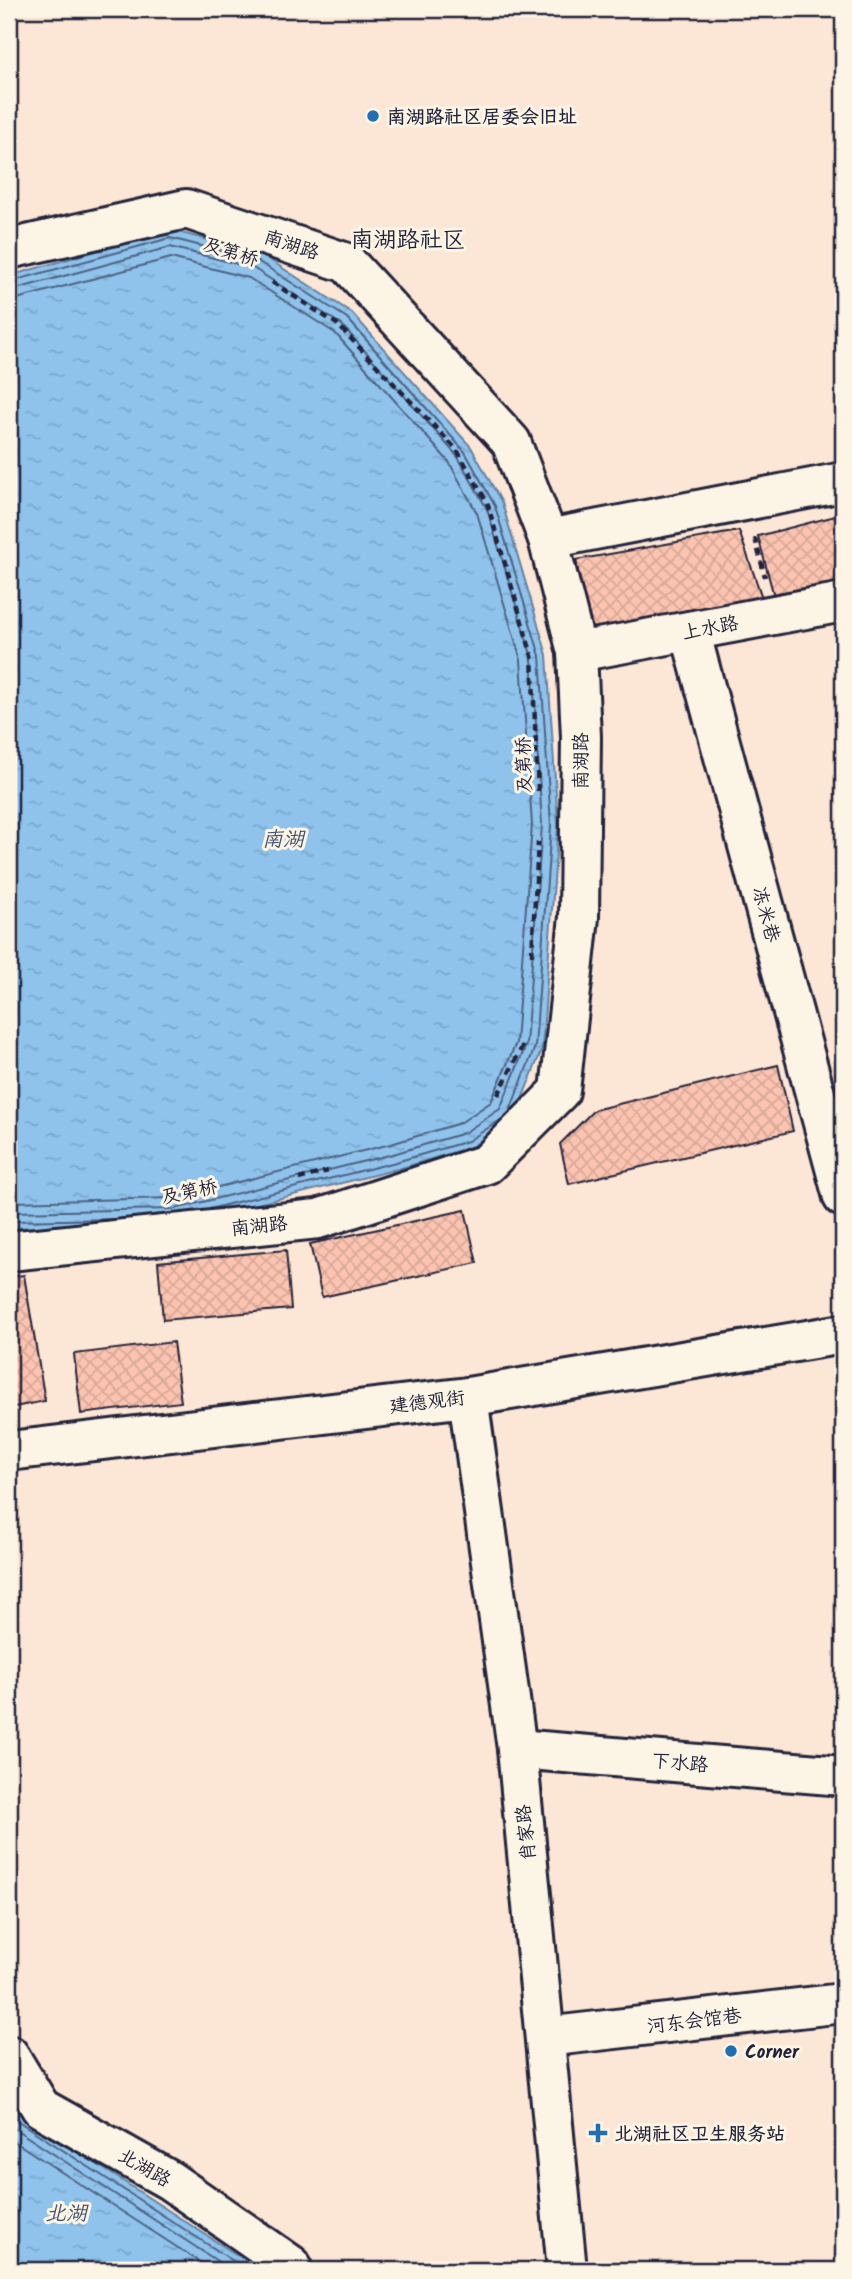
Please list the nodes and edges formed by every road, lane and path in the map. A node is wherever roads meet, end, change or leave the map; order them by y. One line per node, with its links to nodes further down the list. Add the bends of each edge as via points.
1 (9, 248): 5 (street, 南湖路, via 186,209 347,263 511,442)
2 (262, 275): 10 (path, 及第桥, via 337,324 457,450 487,502 532,656)
3 (843, 482): 4 (street)
4 (745, 501): 5 (street); 7 (path)
5 (548, 539): 9 (street, 南湖路)
6 (843, 602): 7 (street, 上水路)
7 (775, 615): 8 (street, 上水路)
8 (690, 631): 9 (street, 上水路); 17 (street, 冻米巷)
9 (577, 652): 18 (street, 南湖路, via 579,917 560,1091 487,1164 318,1219)
10 (538, 799)
11 (538, 839): 12 (path)
12 (532, 964)
13 (529, 1034): 14 (path)
14 (493, 1105)
15 (341, 1168): 16 (path)
16 (289, 1182)
17 (843, 1197)
18 (9, 1251)
19 (843, 1334): 20 (street, 建德观街)
20 (468, 1397): 21 (street, 建德观街); 22 (street, 肖家路)
21 (9, 1451)
22 (517, 1749): 23 (street, 下水路); 25 (street, 肖家路)
23 (843, 1776)
24 (843, 2003): 25 (street, 河东会馆巷)
25 (545, 2037): 28 (street, 肖家路)
26 (9, 2055): 27 (street, 北湖路, via 41,2108 169,2180)
27 (291, 2270)
28 (567, 2270)

